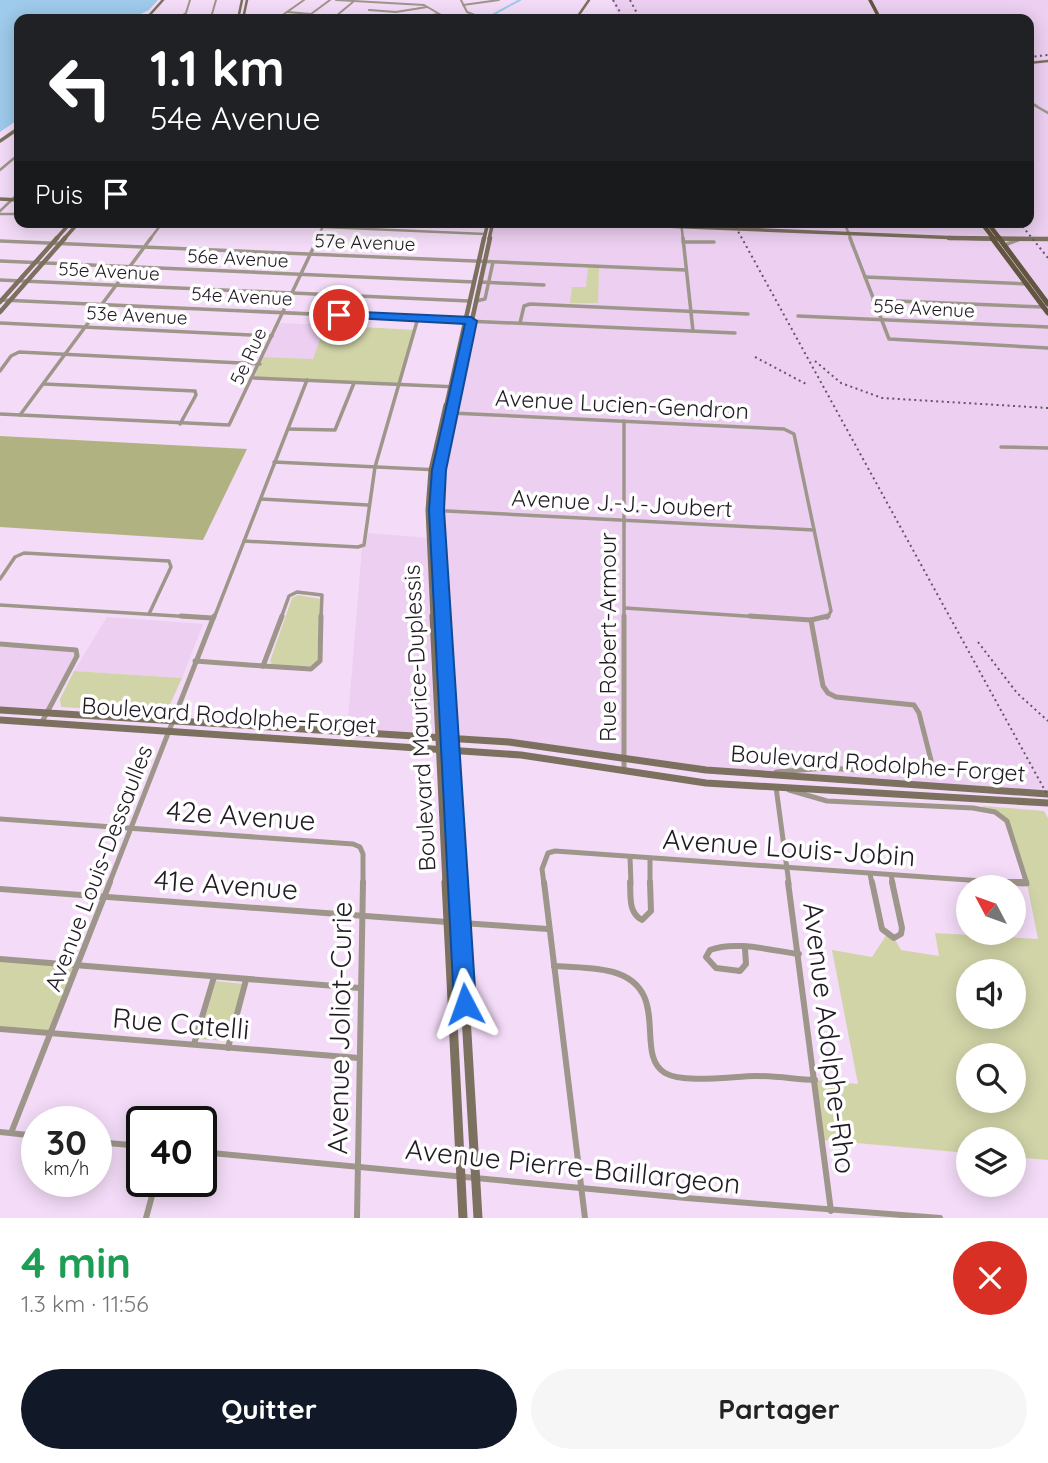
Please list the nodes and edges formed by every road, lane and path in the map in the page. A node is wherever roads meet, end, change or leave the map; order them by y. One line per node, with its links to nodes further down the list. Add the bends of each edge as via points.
1 (163, 0): 14 (street)
2 (304, 0): 13 (street)
3 (330, 0): 13 (street, via 311,14)
4 (336, 0): 8 (street)
5 (382, 0): 9 (street)
6 (461, 0): 10 (street)
7 (498, 0): 10 (street)
8 (354, 2): 9 (street); 16 (street)
9 (378, 4): 11 (street); 12 (street)
10 (463, 5): 19 (street)
11 (428, 6): 12 (street, via 396,12); 18 (street)
12 (369, 10): 17 (street)
13 (287, 12): 15 (street)
14 (150, 14)
15 (284, 14)
16 (339, 14)
17 (365, 14)
18 (439, 14)
19 (470, 14)
20 (14, 158): 21 (street)
21 (0, 170)
22 (14, 198): 24 (street)
23 (0, 199): 24 (street)
24 (12, 200): 25 (street)
25 (0, 213)
26 (66, 228): 46 (street)
27 (74, 228): 47 (street)
28 (159, 228): 48 (street)
29 (323, 228): 49 (street, 5e Rue)
30 (346, 228): 37 (street)
31 (486, 228): 37 (street, Boulevard Maurice-Duplessis)
32 (491, 228): 52 (street, Boulevard Maurice-Duplessis)
33 (682, 228): 44 (street)
34 (699, 228): 38 (street)
35 (846, 228): 38 (street)
36 (988, 229): 39 (street); 40 (main road); 42 (street)
37 (485, 234): 52 (street, Boulevard Maurice-Duplessis)
38 (848, 234): 39 (street); 59 (street)
39 (969, 239): 40 (street)
40 (995, 239): 42 (street); 50 (main road); 65 (main road)
41 (1048, 239): 42 (street)
42 (1018, 240): 50 (street, via 1005,246)
43 (0, 241): 46 (street, 57e Avenue)
44 (683, 242): 45 (street); 57 (street)
45 (714, 242)
46 (53, 243): 47 (street, 57e Avenue); 54 (street)
47 (60, 243): 48 (street, 57e Avenue); 55 (street)
48 (145, 247): 49 (street, 57e Avenue); 56 (street)
49 (310, 254): 52 (street, 57e Avenue); 58 (street, 5e Rue)
50 (1010, 256): 65 (main road)
51 (0, 261): 54 (street, 56e Avenue)
52 (482, 261): 53 (street, 57e Avenue); 63 (street, Boulevard Maurice-Duplessis)
53 (493, 262): 57 (street, 57e Avenue); 64 (street)
54 (35, 263): 55 (street, 56e Avenue); 61 (street)
55 (43, 263): 56 (street, 56e Avenue); 62 (street)
56 (130, 267): 58 (street, 56e Avenue); 66 (street)
57 (686, 270): 75 (street)
58 (300, 274): 63 (street, 56e Avenue); 68 (street, 5e Rue)
59 (865, 277): 65 (street); 70 (street)
60 (0, 280): 61 (street, 55e Avenue)
61 (19, 281): 62 (street, 55e Avenue); 71 (street)
62 (27, 281): 66 (street, 55e Avenue); 69 (street)
63 (477, 282): 64 (street, 56e Avenue); 72 (street, Boulevard Maurice-Duplessis)
64 (489, 282): 67 (street, 56e Avenue); 72 (street, via 485,299)
65 (1029, 284): 74 (main road)
66 (117, 285): 68 (street, 55e Avenue); 73 (street)
67 (544, 285)
68 (293, 293): 72 (street, 55e Avenue); 77 (street, 5e Rue)
69 (10, 300): 71 (street, 54e Avenue); 73 (street, 54e Avenue); 76 (street)
70 (872, 300): 74 (street); 82 (street)
71 (1, 301)
72 (473, 301): 83 (street, Boulevard Maurice-Duplessis)
73 (102, 304): 77 (street, 54e Avenue); 86 (street)
74 (1046, 305): 78 (main road)
75 (691, 311): 79 (street); 85 (street, via 530,304 524,306); 88 (street)
76 (0, 312)
77 (283, 312): 81 (street, 54e Avenue); 90 (street, 5e Rue)
78 (1048, 313)
79 (748, 314)
80 (798, 316): 82 (street, 55e Avenue)
81 (418, 318): 83 (street, 54e Avenue); 99 (street)
82 (880, 320): 87 (street, 55e Avenue); 91 (street, via 889,340)
83 (468, 321): 85 (street, 54e Avenue); 100 (street, Boulevard Maurice-Duplessis)
84 (0, 323): 86 (street, 53e Avenue)
85 (520, 323): 88 (street, 54e Avenue)
86 (85, 327): 90 (street, 53e Avenue); 92 (street)
87 (1048, 327)
88 (693, 331): 89 (street, 54e Avenue)
89 (735, 333)
90 (272, 336): 93 (street, 5e Rue)
91 (1048, 348)
92 (65, 354): 93 (street); 94 (street, via 16,353); 98 (street)
93 (260, 363): 95 (street, 5e Rue)
94 (0, 371)
95 (254, 378): 96 (street); 105 (street, 5e Rue, via 229,425)
96 (307, 380): 97 (street); 106 (street, Avenue Louis-Dessaulles)
97 (354, 383): 99 (street); 106 (street, via 335,430)
98 (43, 384): 103 (street); 105 (street, via 195,391)
99 (398, 384): 100 (street); 110 (street)
100 (453, 387): 101 (street, Boulevard Maurice-Duplessis); 111 (street, Boulevard Maurice-Duplessis)
101 (451, 413): 104 (street, Avenue Lucien-Gendron); 112 (street, Boulevard Maurice-Duplessis)
102 (0, 414): 103 (street)
103 (20, 416): 105 (street)
104 (624, 421): 117 (street, Rue Robert-Armour); 118 (street, Avenue Lucien-Gendron, via 791,432)
105 (180, 424)
106 (288, 429): 109 (street, Avenue Louis-Dessaulles)
107 (1001, 447): 108 (street)
108 (1048, 448)
109 (274, 462): 110 (street); 113 (street, Avenue Louis-Dessaulles)
110 (375, 467): 111 (street); 114 (street)
111 (431, 470): 112 (street); 115 (street, Boulevard Maurice-Duplessis)
112 (439, 470): 116 (street, Boulevard Maurice-Duplessis)
113 (261, 499): 114 (street); 119 (street, Avenue Louis-Dessaulles)
114 (368, 505): 119 (street, via 368,533 362,547)
115 (428, 510): 116 (street, Avenue J.-J.-Joubert); 135 (street, Boulevard Maurice-Duplessis)
116 (436, 510): 117 (street, Avenue J.-J.-Joubert); 136 (street, Boulevard Maurice-Duplessis)
117 (624, 521): 118 (street, Avenue J.-J.-Joubert); 122 (street, Rue Robert-Armour)
118 (814, 530): 125 (street, via 831,611 827,618)
119 (244, 541): 124 (street, Avenue Louis-Dessaulles)
120 (0, 579): 123 (street, via 15,556 24,553 169,561 171,567)
121 (0, 605): 123 (street)
122 (625, 608): 125 (street); 139 (street, Rue Robert-Armour)
123 (149, 614): 124 (street)
124 (212, 618): 127 (street, Avenue Louis-Dessaulles)
125 (811, 620): 142 (street, via 823,686 831,695 914,705 933,762 931,772 825,768)
126 (0, 644): 130 (street, via 76,650)
127 (195, 661): 128 (street); 132 (street, Avenue Louis-Dessaulles)
128 (263, 666): 128 (street, via 312,669 318,665 319,592 289,596)
129 (0, 710): 130 (street, Boulevard Rodolphe-Forget)
130 (46, 713): 132 (street, Boulevard Rodolphe-Forget); 133 (street)
131 (0, 720): 133 (street, Boulevard Rodolphe-Forget)
132 (172, 721): 134 (street, Avenue Louis-Dessaulles); 135 (street, Boulevard Rodolphe-Forget)
133 (41, 723): 134 (street, Boulevard Rodolphe-Forget)
134 (169, 730): 137 (street, Boulevard Rodolphe-Forget); 148 (street, Avenue Louis-Dessaulles)
135 (438, 737): 136 (street, Boulevard Rodolphe-Forget); 137 (street, Boulevard Maurice-Duplessis)
136 (449, 739): 138 (street, Boulevard Maurice-Duplessis); 139 (street, Boulevard Rodolphe-Forget)
137 (439, 748): 138 (street, Boulevard Rodolphe-Forget); 159 (street, Boulevard Maurice-Duplessis)
138 (450, 749): 140 (street, Boulevard Rodolphe-Forget); 160 (street, Boulevard Maurice-Duplessis)
139 (625, 758): 140 (street, Rue Robert-Armour); 141 (street, Boulevard Rodolphe-Forget)
140 (624, 769): 143 (street, Boulevard Rodolphe-Forget)
141 (706, 770): 142 (street, Boulevard Rodolphe-Forget); 143 (street, Boulevard Rodolphe-Forget)
142 (758, 774): 145 (street, Boulevard Rodolphe-Forget)
143 (706, 783): 144 (street, Boulevard Rodolphe-Forget)
144 (779, 788): 146 (street, Boulevard Rodolphe-Forget); 152 (street, Avenue Adolphe-Rho); 155 (street, Boulevard Rodolphe-Forget, via 827,801 995,812 1010,826)
145 (1048, 794)
146 (1048, 803)
147 (0, 819): 148 (street, 42e Avenue)
148 (132, 828): 149 (street, 42e Avenue); 157 (street, Avenue Louis-Dessaulles)
149 (353, 844): 158 (street, Avenue Joliot-Curie, via 363,854)
150 (630, 857): 151 (street, Avenue Louis-Jobin); 151 (street, via 631,909 642,920 651,911); 161 (street, Avenue Louis-Jobin, via 548,853 542,869)
151 (650, 859): 152 (street, Avenue Louis-Jobin)
152 (786, 867): 153 (street, Avenue Louis-Jobin); 163 (street, Avenue Adolphe-Rho)
153 (870, 874): 154 (street, Avenue Louis-Jobin); 154 (street, via 882,929 894,938 902,928)
154 (891, 875): 155 (street, Avenue Louis-Jobin)
155 (1027, 884)
156 (0, 889): 157 (street, 41e Avenue)
157 (106, 896): 158 (street, 41e Avenue); 165 (street, Avenue Louis-Dessaulles)
158 (362, 916): 159 (street, 41e Avenue); 169 (street, Avenue Joliot-Curie)
159 (448, 922): 181 (street, Boulevard Maurice-Duplessis)
160 (460, 923): 161 (street); 182 (street, Boulevard Maurice-Duplessis)
161 (548, 929): 166 (street)
162 (745, 949): 162 (street, via 716,946 706,957 716,969 740,971 746,964); 163 (street)
163 (799, 954): 175 (street, Avenue Adolphe-Rho)
164 (0, 960): 165 (street)
165 (78, 965): 167 (street); 171 (street, Avenue Louis-Dessaulles)
166 (553, 966): 175 (street, via 619,972 637,984 648,1006 653,1060 668,1075); 183 (street)
167 (214, 977): 168 (street); 172 (street)
168 (246, 980): 169 (street); 173 (street)
169 (360, 988): 174 (street, Avenue Joliot-Curie)
170 (0, 1028): 171 (street, Rue Catelli)
171 (51, 1034): 172 (street, Rue Catelli); 177 (street, Avenue Louis-Dessaulles)
172 (194, 1044): 173 (street, Rue Catelli)
173 (228, 1048): 174 (street, Rue Catelli)
174 (359, 1058): 180 (street, Avenue Joliot-Curie)
175 (815, 1080): 185 (street, Avenue Adolphe-Rho)
176 (0, 1132): 177 (street)
177 (11, 1133): 178 (street)
178 (21, 1134)
179 (217, 1153): 180 (street, Avenue Pierre-Baillargeon)
180 (358, 1166): 181 (street, Avenue Pierre-Baillargeon); 188 (street, Avenue Joliot-Curie)
181 (461, 1176): 182 (street, Avenue Pierre-Baillargeon); 189 (street, Boulevard Maurice-Duplessis)
182 (475, 1177): 183 (street, Avenue Pierre-Baillargeon); 190 (street, Boulevard Maurice-Duplessis)
183 (582, 1188): 185 (street, Avenue Pierre-Baillargeon); 191 (street)
184 (152, 1197): 187 (street)
185 (831, 1211): 186 (street, Avenue Pierre-Baillargeon)
186 (892, 1216): 192 (street, Avenue Pierre-Baillargeon)
187 (146, 1218)
188 (357, 1218)
189 (463, 1218)
190 (478, 1218)
191 (585, 1218)
192 (940, 1218)

